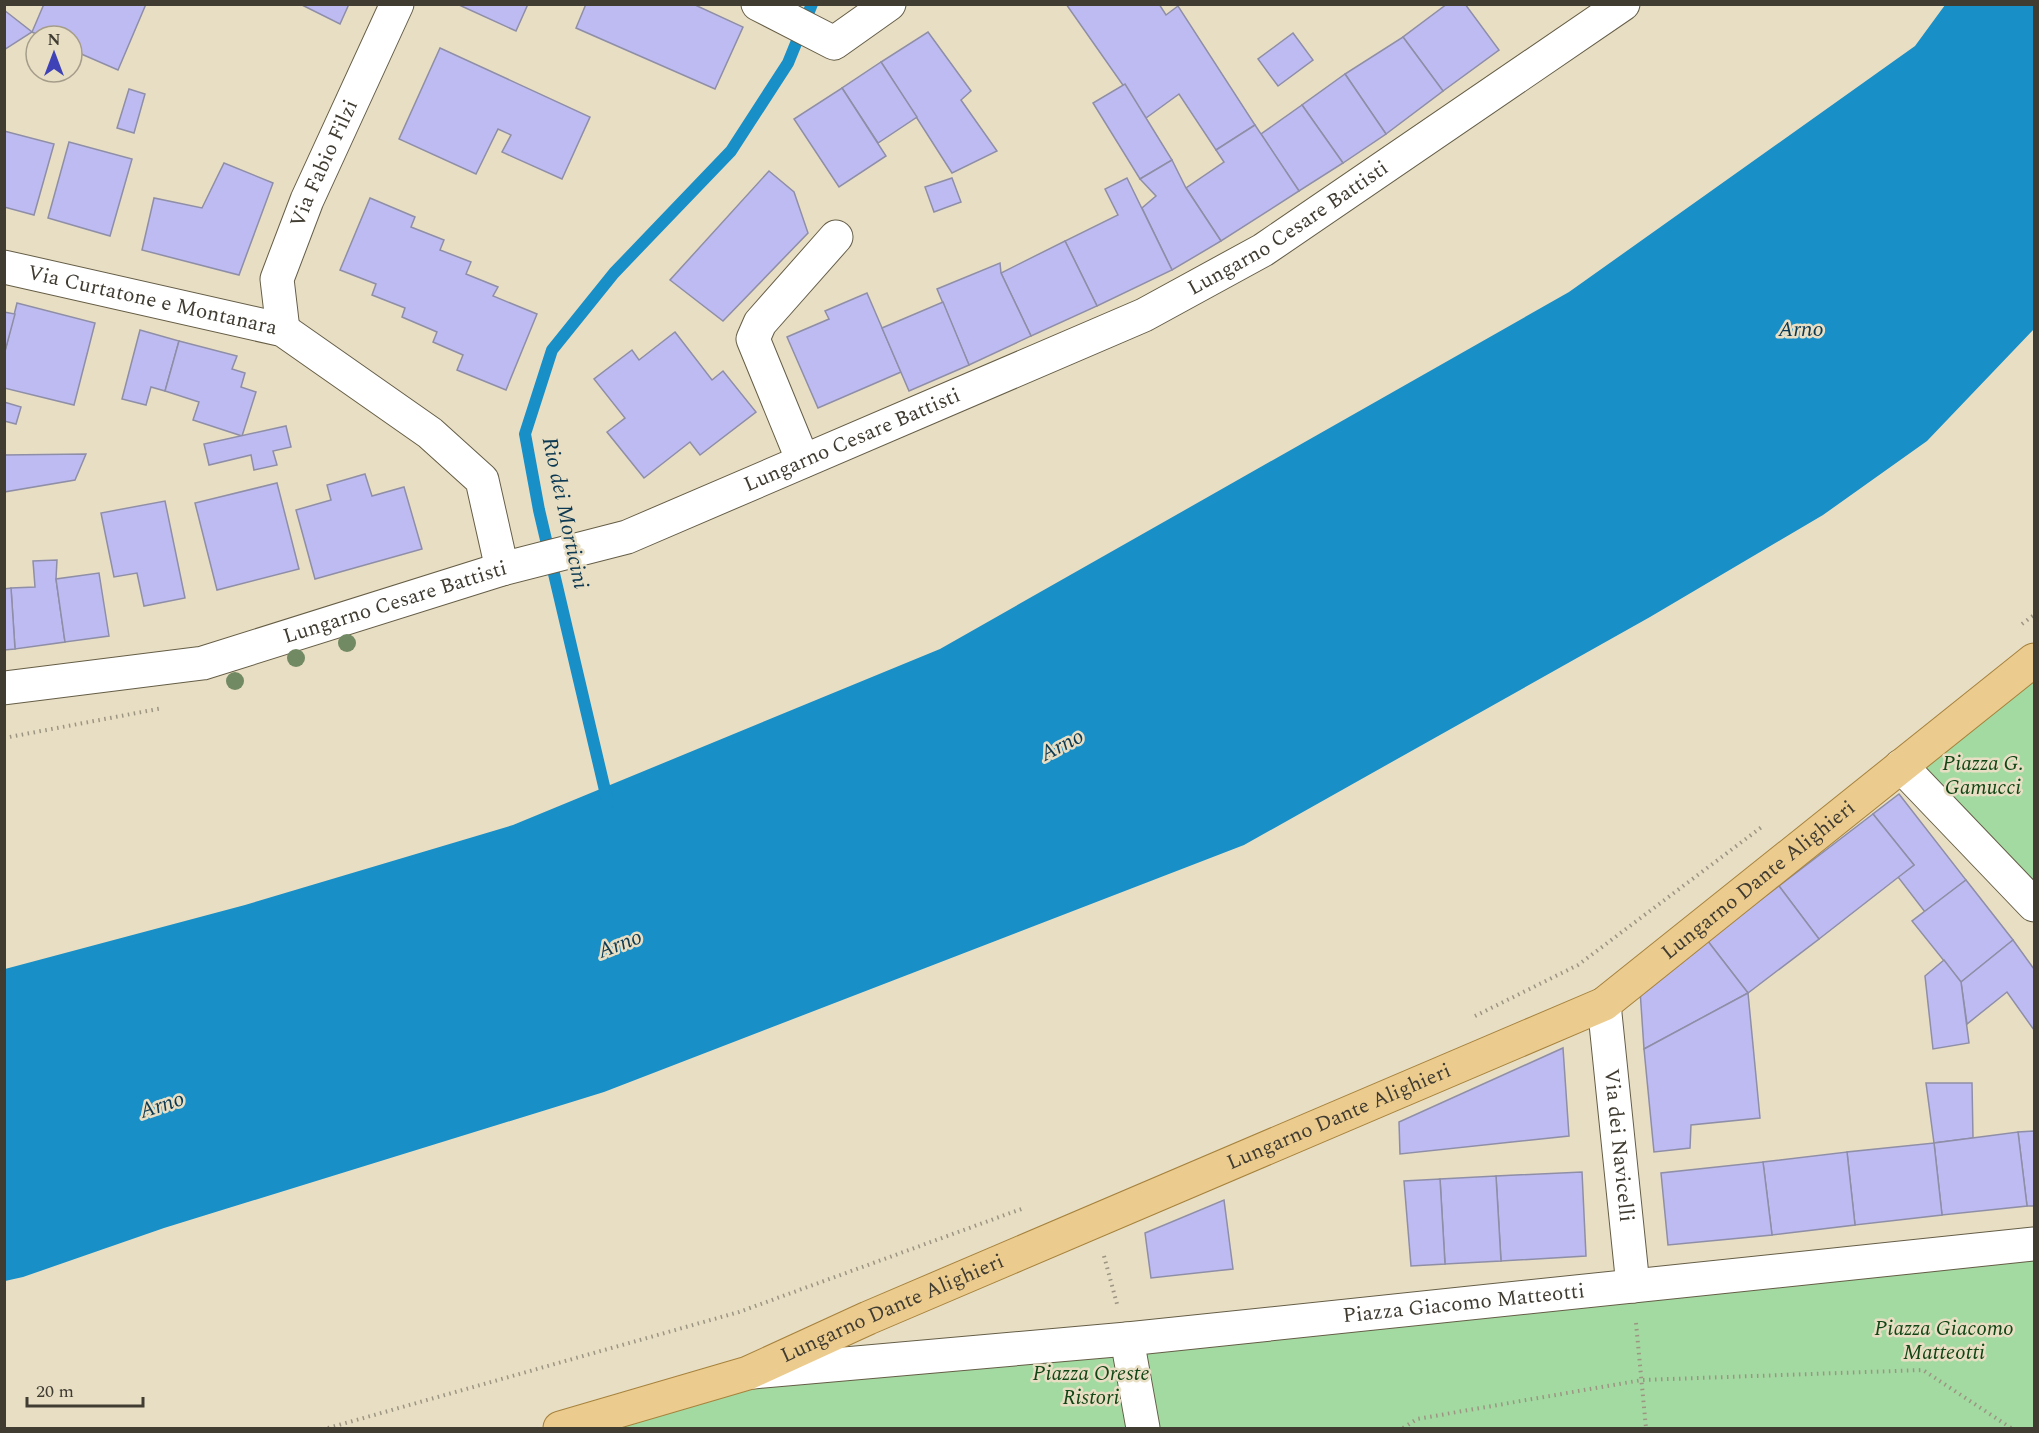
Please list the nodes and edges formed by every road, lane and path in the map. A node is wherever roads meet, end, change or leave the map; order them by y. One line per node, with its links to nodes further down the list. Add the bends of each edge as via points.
1 (397, 4): 8 (street, Via Fabio Filzi, via 307,200 278,279)
2 (889, 4): 4 (street, via 834,43)
3 (1623, 4): 5 (street, Lungarno Cesare Battisti)
4 (769, 10)
5 (1588, 14): 9 (street, Lungarno Cesare Battisti, via 1243,261 1144,315)
6 (836, 237): 9 (street, via 760,323 753,339)
7 (4, 267): 8 (street, Via Curtatone e Montanara)
8 (284, 330): 10 (street, Via Curtatone e Montanara, via 430,433 482,480)
9 (803, 461): 10 (street, Lungarno Cesare Battisti, via 627,537)
10 (510, 567): 14 (street, Lungarno Cesare Battisti, via 203,663)
11 (2034, 615): 12 (path)
12 (2016, 629)
13 (2034, 660): 15 (main road, Lungarno Dante Alighieri)
14 (4, 688)
15 (1901, 766): 17 (street); 18 (main road, Lungarno Dante Alighieri)
16 (1771, 820): 19 (path, via 1578,965)
17 (2034, 905)
18 (1604, 1004): 21 (main road, Lungarno Dante Alighieri); 23 (street, Via dei Navicelli)
19 (1471, 1018)
20 (1032, 1206): 27 (path, via 739,1312)
21 (1095, 1221): 24 (path); 25 (main road, Lungarno Dante Alighieri)
22 (2034, 1244): 23 (street, Piazza Giacomo Matteotti)
23 (1633, 1286): 24 (street, Piazza Giacomo Matteotti); 26 (path)
24 (1126, 1340): 25 (street, Piazza Giacomo Matteotti); 29 (street)
25 (748, 1373): 28 (main road, Lungarno Dante Alighieri)
26 (1641, 1380): 30 (path, via 1417,1419); 31 (path); 32 (path, via 1923,1370)
27 (328, 1428)
28 (560, 1428)
29 (1143, 1428)
30 (1403, 1428)
31 (1646, 1428)
32 (2012, 1428)

